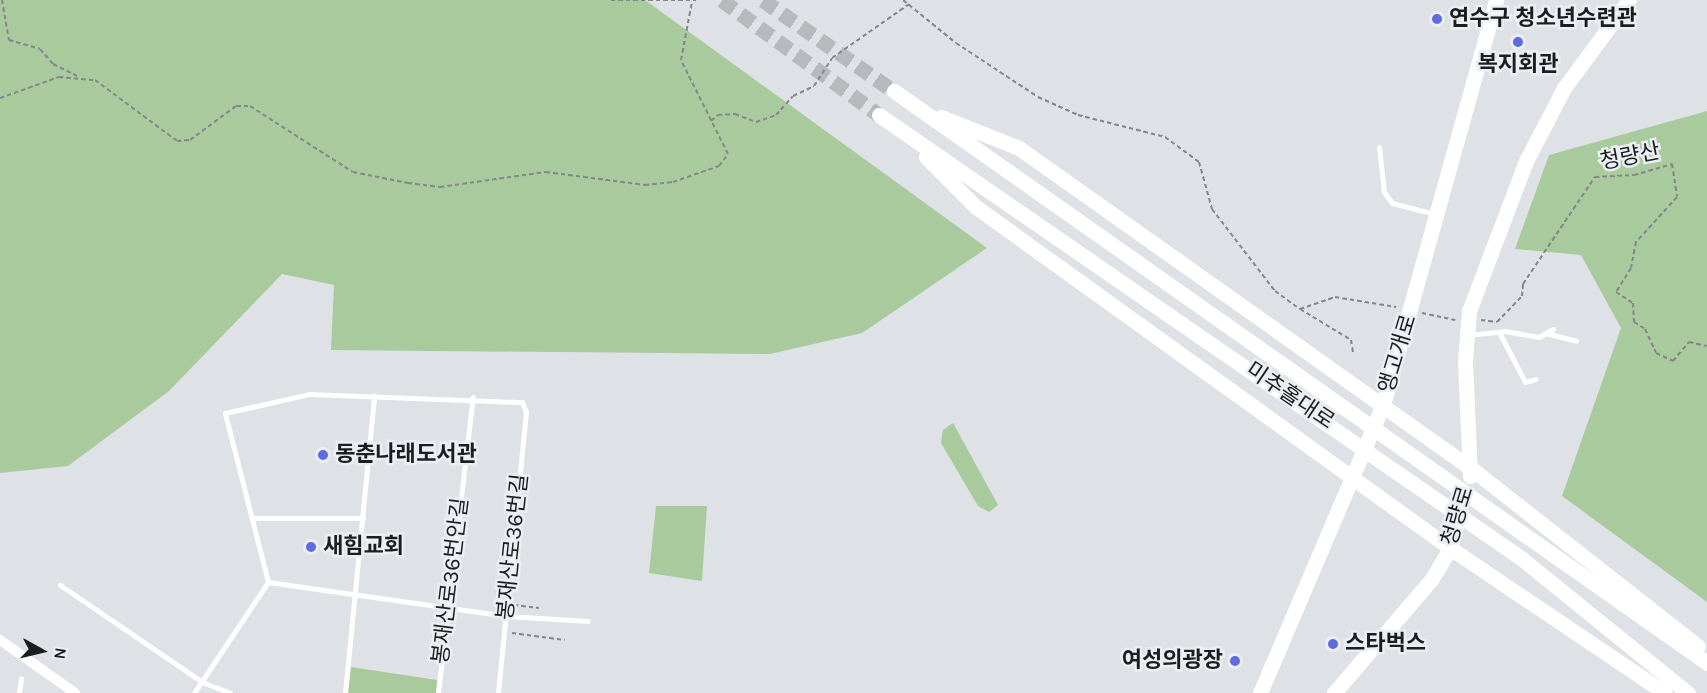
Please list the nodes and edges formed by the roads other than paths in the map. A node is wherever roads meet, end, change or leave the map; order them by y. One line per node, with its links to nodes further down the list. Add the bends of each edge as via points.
1 (1496, 0): 8 (main road, 앵고개로)
2 (1629, 0): 9 (main road, 청량로, via 1564,88 1526,161)
3 (894, 91): 4 (main road, 미추홀대로)
4 (917, 108): 17 (main road, via 1019,148); 31 (main road, 미추홀대로)
5 (879, 115): 6 (main road, 미추홀대로)
6 (903, 133): 19 (main road, via 976,207); 44 (main road, 미추홀대로, via 1521,558)
7 (1379, 147): 8 (lane, via 1384,192 1392,203)
8 (1440, 215): 17 (main road, 앵고개로)
9 (1467, 329): 11 (lane); 18 (main road, 청량로)
10 (1553, 329): 12 (lane)
11 (1499, 332): 12 (lane); 14 (lane, via 1525,382)
12 (1545, 333): 13 (lane)
13 (1576, 341)
14 (1536, 379)
15 (374, 395): 16 (lane); 20 (lane, via 309,394 225,413); 21 (lane)
16 (473, 397): 26 (lane, 봉재산로36번안길); 27 (lane, 봉재산로36번길, via 522,402 526,412)
17 (1383, 405): 18 (main road); 19 (main road, 앵고개로)
18 (1472, 469): 22 (main road, 청량로); 30 (main road)
19 (1353, 477): 22 (main road); 41 (main road, 앵고개로)
20 (252, 518): 21 (lane); 23 (lane)
21 (363, 518): 25 (lane)
22 (1450, 549): 42 (main road, 청량로, via 1431,580); 43 (main road)
23 (268, 582): 25 (lane); 33 (lane)
24 (60, 585): 33 (lane)
25 (356, 594): 26 (lane); 38 (lane)
26 (448, 608): 27 (lane); 39 (lane, 봉재산로36번안길)
27 (507, 616): 28 (lane); 40 (lane, 봉재산로36번길)
28 (588, 621)
29 (0, 640): 35 (street)
30 (1707, 654)
31 (1707, 663)
32 (21, 678): 34 (lane)
33 (202, 681): 36 (lane); 37 (lane)
34 (19, 693)
35 (75, 693)
36 (194, 693)
37 (231, 693)
38 (345, 693)
39 (438, 693)
40 (498, 693)
41 (1260, 693)
42 (1334, 693)
43 (1665, 693)
44 (1688, 693)

